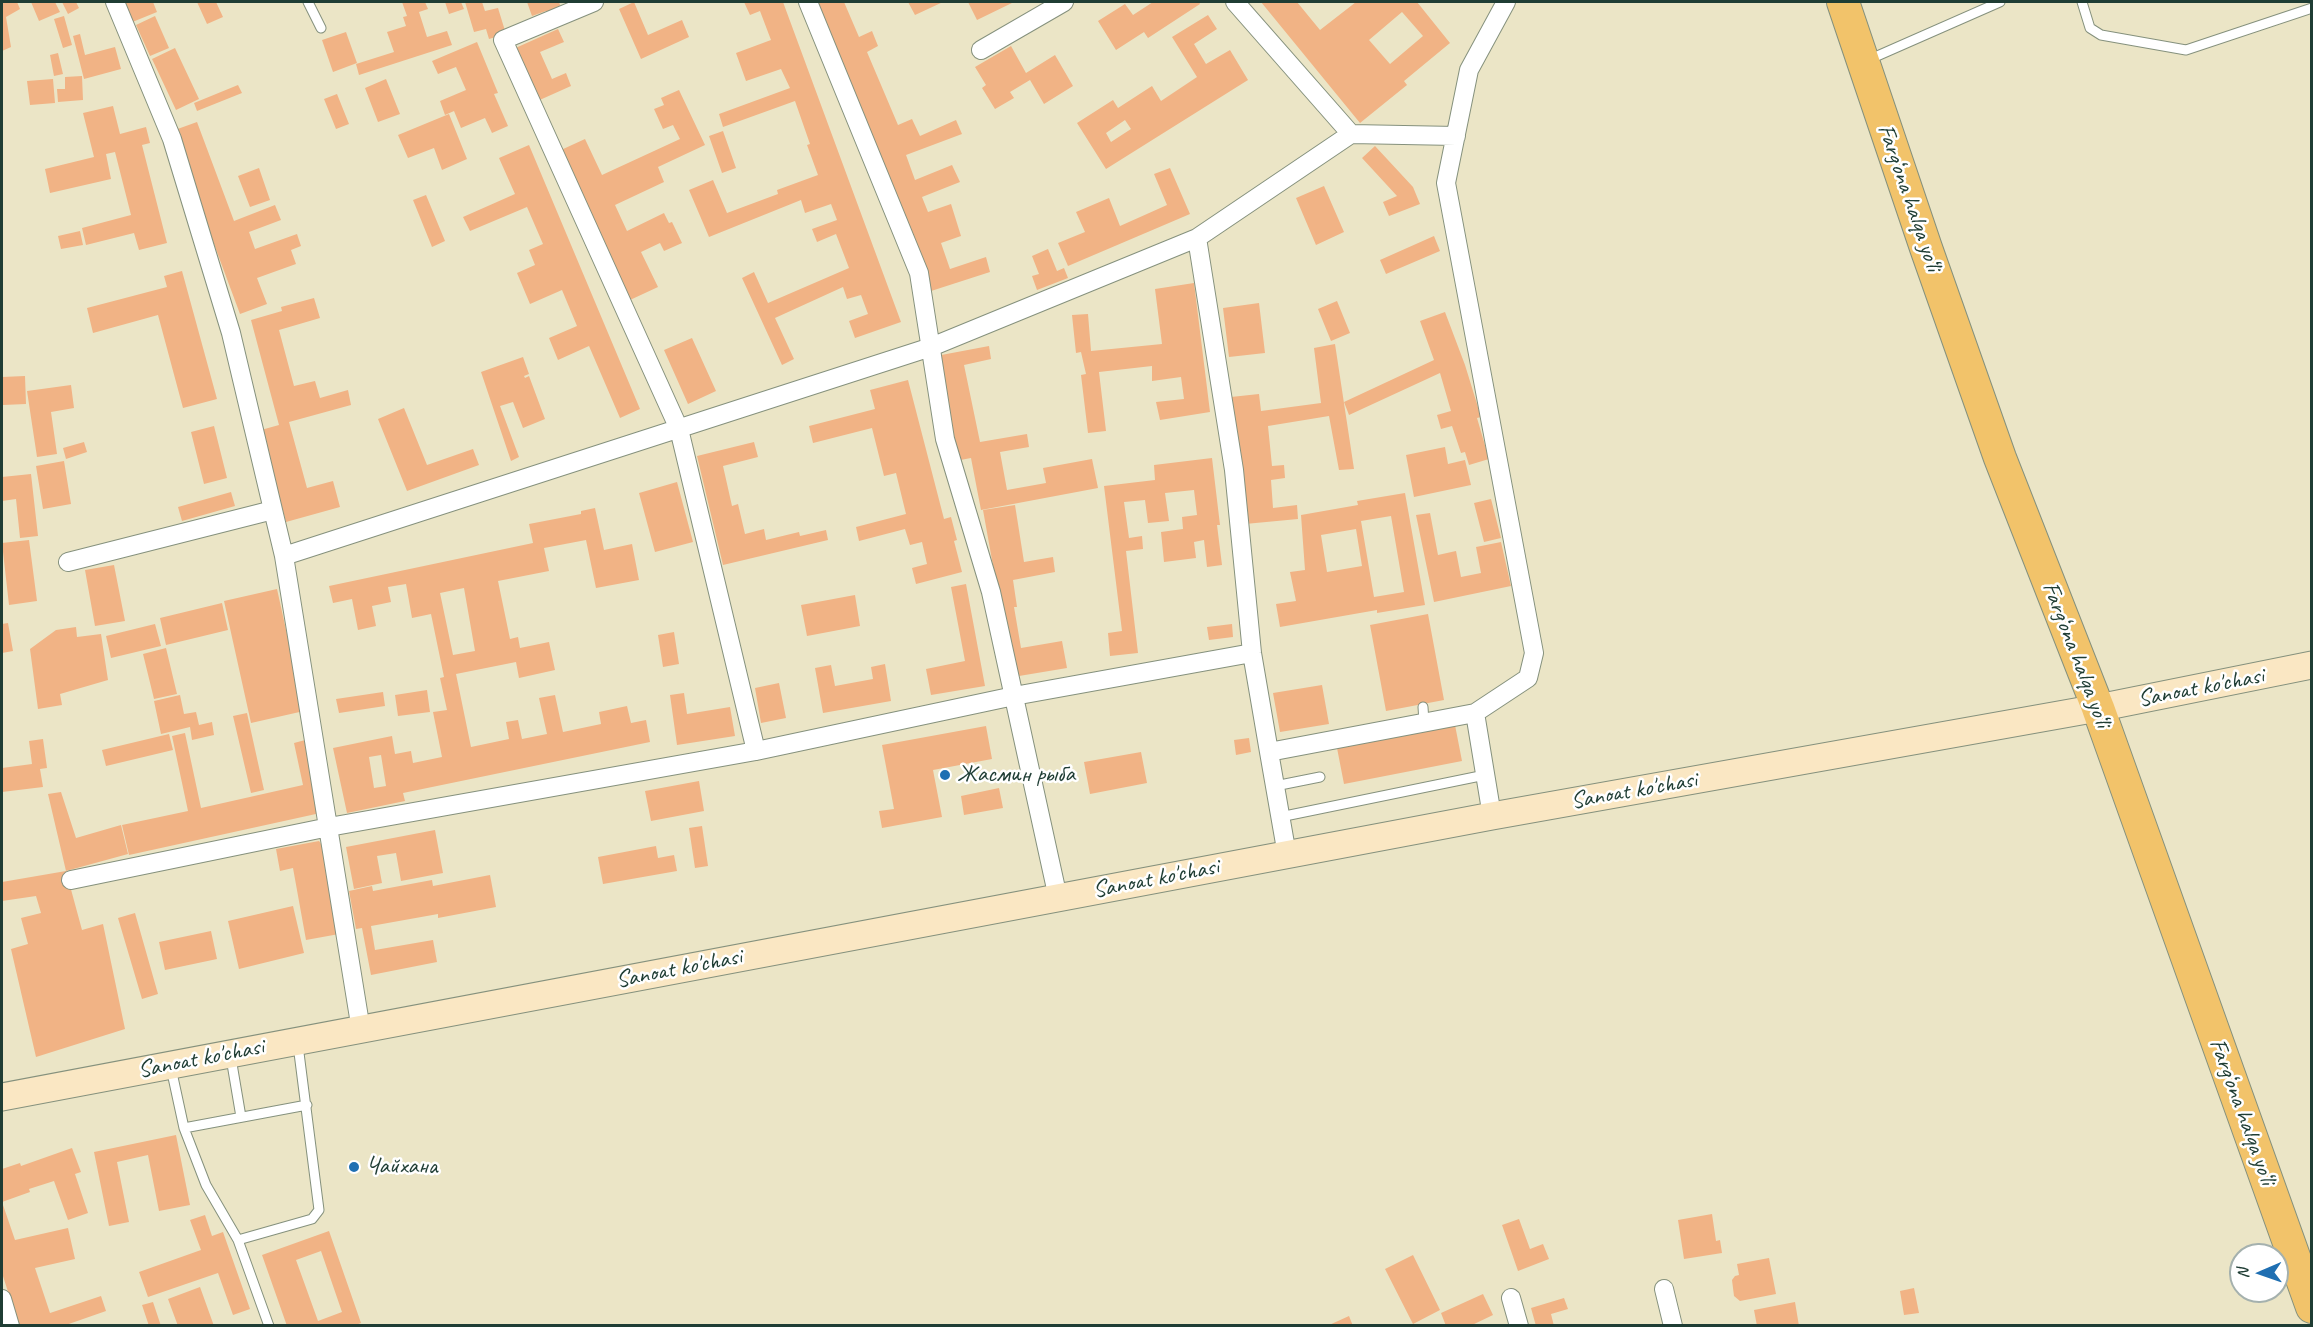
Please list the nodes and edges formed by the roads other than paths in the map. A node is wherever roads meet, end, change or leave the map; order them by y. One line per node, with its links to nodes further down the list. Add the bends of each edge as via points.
1 (115, 2): 20 (street, via 172,138 231,333)
2 (308, 2): 12 (lane)
3 (594, 2): 19 (street, via 503,40)
4 (808, 2): 18 (street, via 920,273)
5 (1064, 2): 13 (street)
6 (1235, 2): 15 (street)
7 (1506, 2): 16 (street, via 1469,70)
8 (1843, 2): 14 (highway, Farg‘ona halqa yo‘li)
9 (2000, 2): 14 (lane)
10 (2082, 2): 11 (lane, via 2090,28 2101,35 2186,50)
11 (2312, 8)
12 (321, 28)
13 (981, 50)
14 (1863, 62): 26 (highway, Farg‘ona halqa yo‘li, via 2000,458)
15 (1351, 134): 16 (street); 17 (street)
16 (1456, 136): 27 (street, via 1446,183 1534,653 1528,678)
17 (1197, 238): 18 (street); 23 (street, via 1234,470)
18 (931, 347): 19 (street); 25 (street, via 945,439 991,592)
19 (680, 429): 21 (street); 28 (street)
20 (273, 510): 21 (street); 22 (street)
21 (284, 556): 35 (street)
22 (68, 562)
23 (1252, 654): 25 (street); 29 (street)
24 (2312, 665): 26 (main road, Sanoat ko'chasi)
25 (1014, 696): 28 (street); 38 (street)
26 (2098, 708): 33 (main road, Sanoat ko'chasi); 51 (highway, Farg‘ona halqa yo‘li)
27 (1475, 713): 29 (street, via 1424,714); 30 (street)
28 (756, 751): 35 (street)
29 (1269, 752): 32 (street)
30 (1485, 775): 33 (street); 34 (lane)
31 (1320, 777): 32 (lane)
32 (1275, 786): 34 (street)
33 (1492, 816): 36 (main road, Sanoat ko'chasi)
34 (1280, 817): 36 (street)
35 (329, 827): 37 (street); 39 (street)
36 (1287, 855): 38 (main road, Sanoat ko'chasi)
37 (71, 880)
38 (1058, 898): 39 (main road, Sanoat ko'chasi)
39 (361, 1029): 40 (main road, Sanoat ko'chasi)
40 (298, 1041): 41 (main road, Sanoat ko'chasi); 44 (lane)
41 (230, 1054): 42 (main road, Sanoat ko'chasi); 45 (lane)
42 (170, 1065): 43 (main road, Sanoat ko'chasi); 46 (lane)
43 (2, 1097)
44 (307, 1105): 45 (lane); 47 (lane, via 319,1210 312,1219)
45 (241, 1118): 46 (lane)
46 (184, 1128): 47 (lane, via 206,1185)
47 (238, 1240): 53 (lane)
48 (1664, 1289): 55 (street)
49 (1510, 1298): 54 (street)
50 (2, 1299): 52 (street)
51 (2312, 1307)
52 (10, 1326)
53 (268, 1326)
54 (1519, 1326)
55 (1673, 1326)

